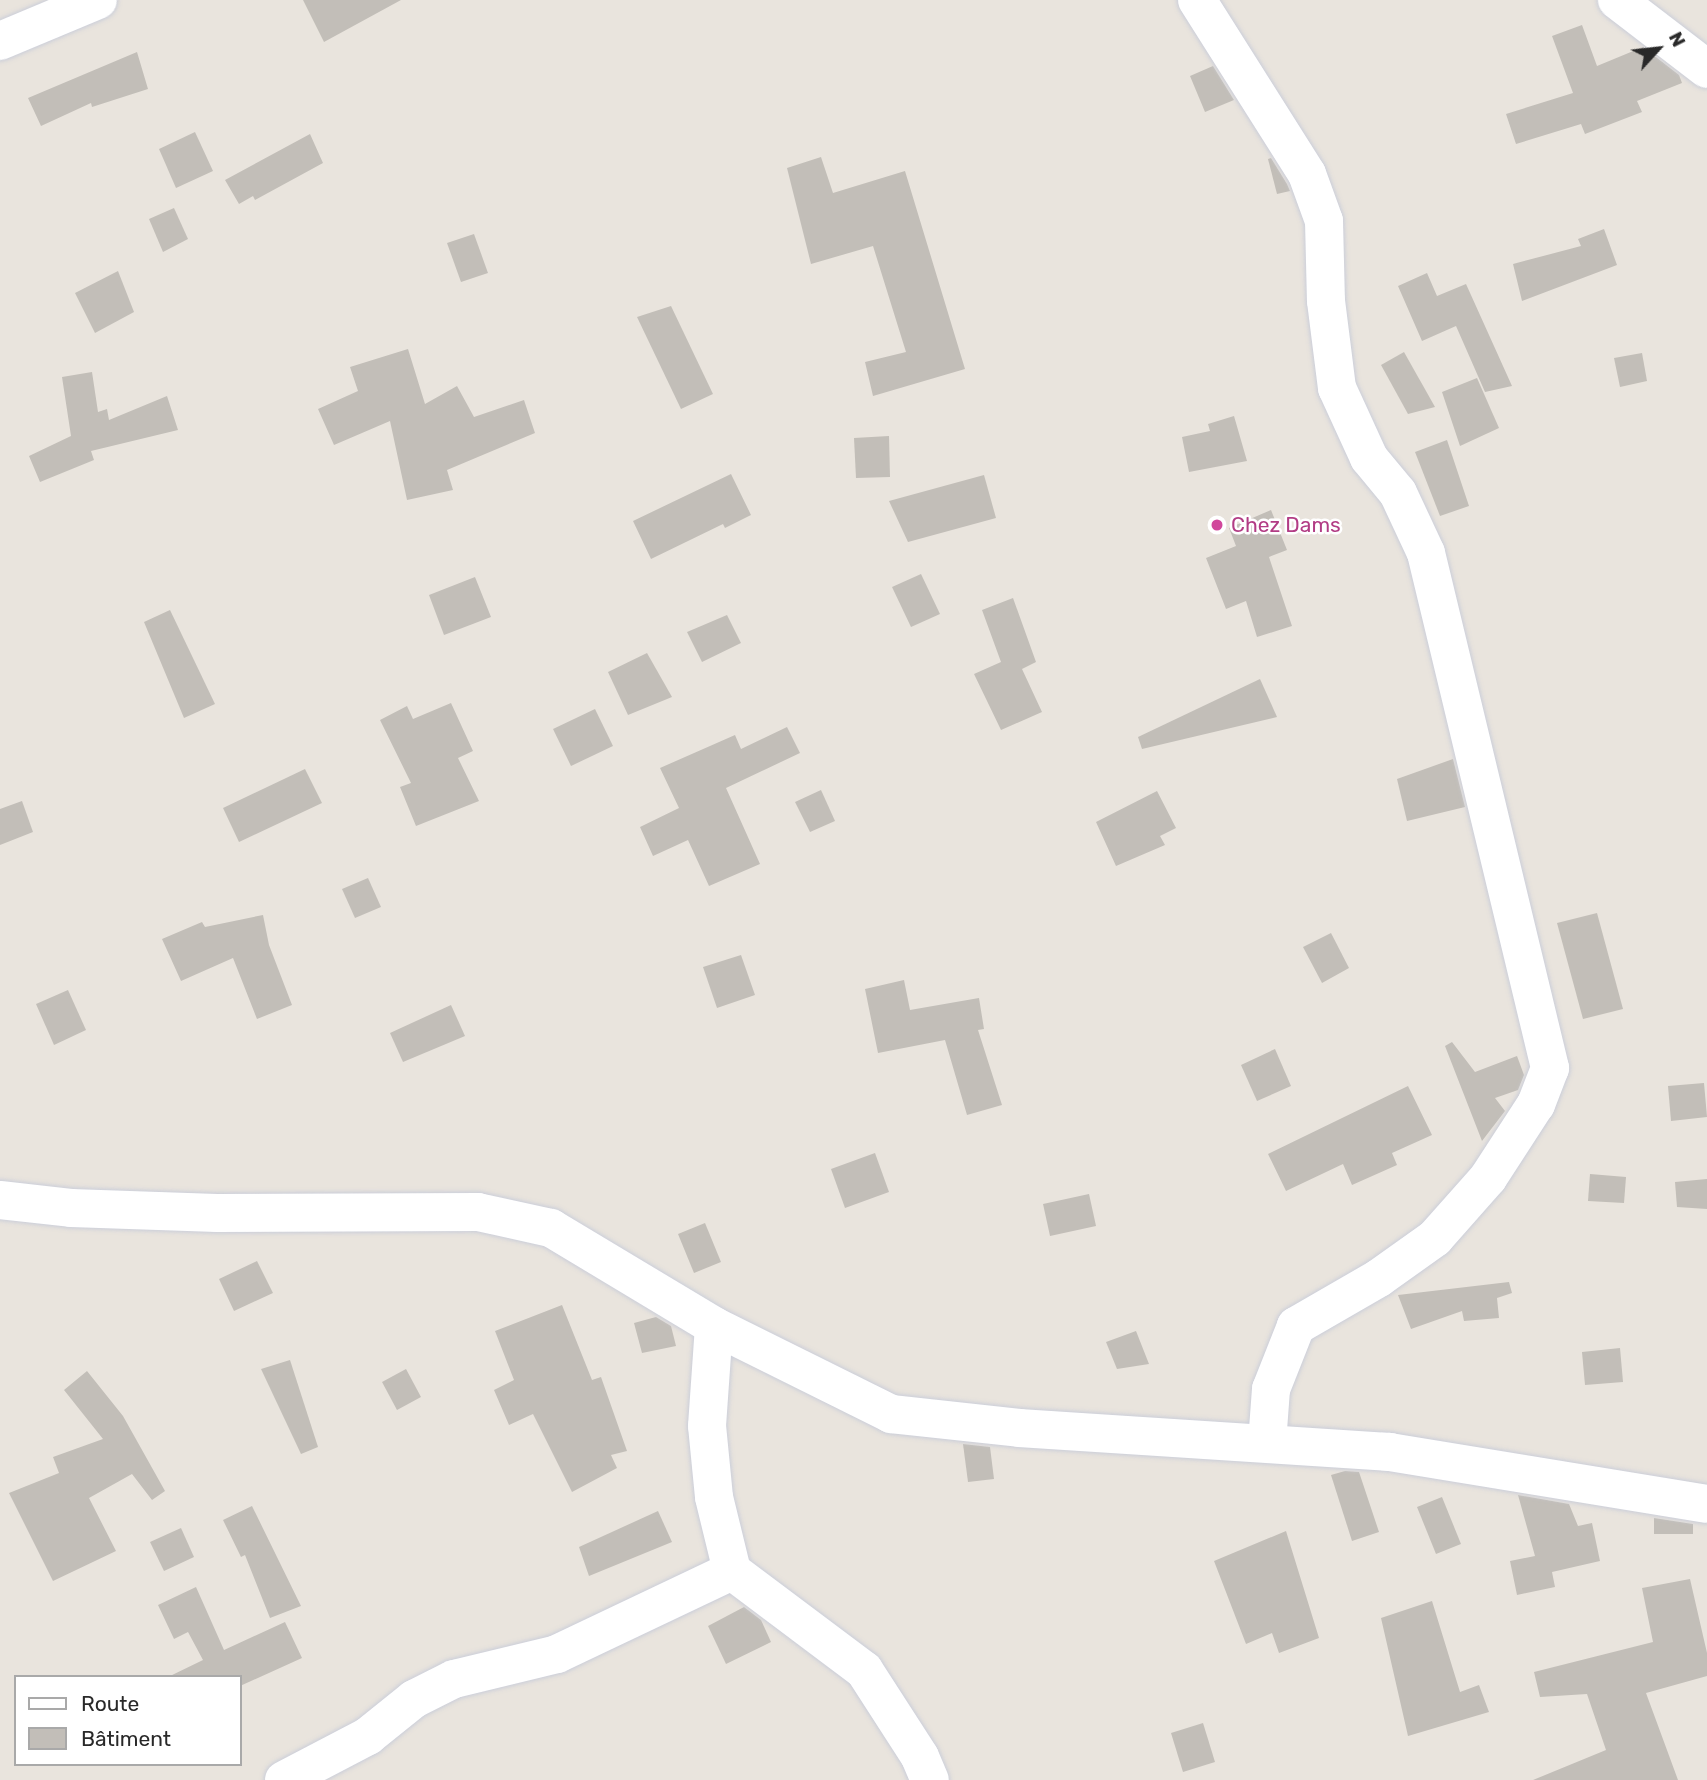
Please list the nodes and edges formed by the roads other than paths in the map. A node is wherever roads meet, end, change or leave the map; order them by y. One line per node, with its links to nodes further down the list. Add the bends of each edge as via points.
1 (98, 0): 4 (street)
2 (1197, 0): 8 (street, via 1307,174 1324,221 1326,301 1337,388 1369,458 1398,493 1426,553 1550,1068 1536,1104 1488,1178 1435,1238 1379,1278 1296,1326 1271,1390)
3 (1617, 0): 5 (street)
4 (0, 41)
5 (1707, 69)
6 (0, 1200): 7 (street, via 71,1208 230,1214 478,1212 551,1228)
7 (714, 1326): 8 (street, via 891,1414 1020,1428); 10 (street, via 707,1426 714,1497)
8 (1267, 1443): 9 (street, via 1390,1452)
9 (1707, 1504)
10 (732, 1571): 11 (street, via 557,1654 454,1679 414,1699 368,1736); 12 (street, via 864,1670)
11 (284, 1780)
12 (930, 1780)

